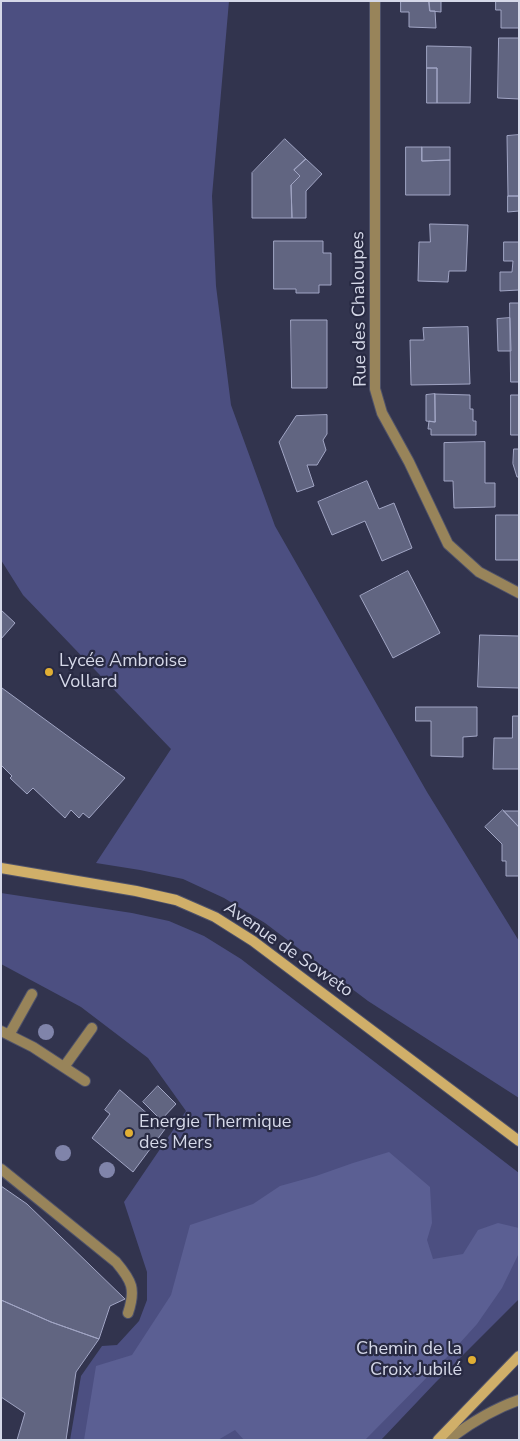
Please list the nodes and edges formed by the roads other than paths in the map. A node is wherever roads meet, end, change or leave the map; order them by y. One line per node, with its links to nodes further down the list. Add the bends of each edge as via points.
1 (375, 1): 2 (street, Rue des Chaloupes, via 375,389 382,413 448,544 479,572)
2 (519, 593)
3 (1, 868): 9 (street, Avenue de Soweto, via 176,900 215,917 253,941)
4 (32, 994): 6 (street)
5 (92, 1028): 7 (street)
6 (5, 1033): 7 (street)
7 (64, 1067): 8 (street)
8 (85, 1081)
9 (519, 1141)
10 (1, 1169): 11 (street, via 116,1262 133,1290)
11 (128, 1313)
12 (519, 1356): 14 (street)
13 (519, 1400): 15 (street, via 464,1428)
14 (438, 1440)
15 (448, 1440)

